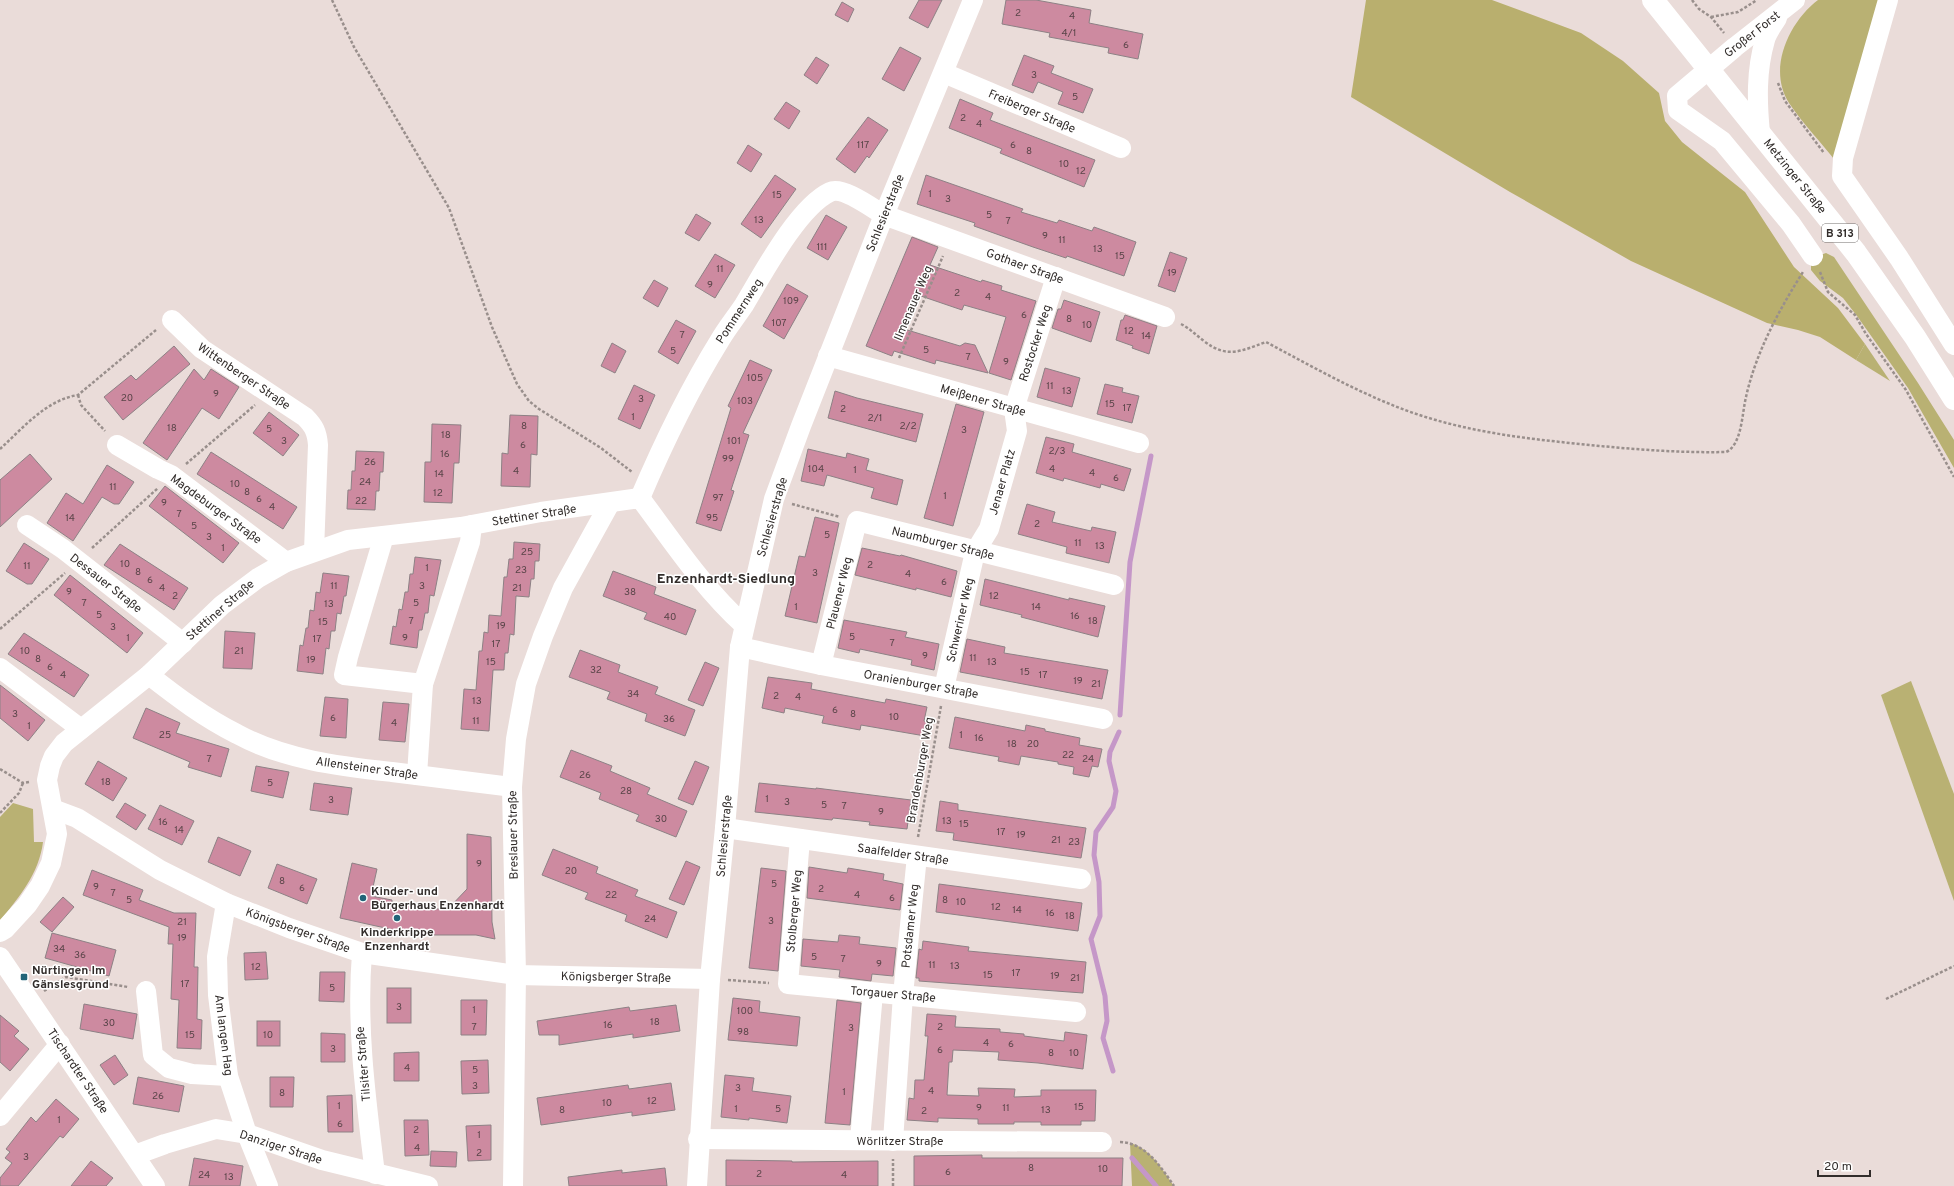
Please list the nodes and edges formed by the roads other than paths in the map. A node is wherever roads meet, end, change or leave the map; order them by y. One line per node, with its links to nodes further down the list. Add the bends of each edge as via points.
1 (973, 0): 6 (street, Schlesierstraße)
2 (1653, 0): 5 (main road, Metzinger Straße / B 313)
3 (1888, 0): 14 (street, via 1843,158 1842,176 1899,258)
4 (1788, 5): 5 (street, Großer Forst); 7 (street, via 1765,39 1756,94)
5 (1709, 69): 7 (main road, Metzinger Straße / B 313); 10 (street, Großer Forst, via 1677,96 1678,110 1722,141 1791,224)
6 (944, 73): 8 (street, Freiberger Straße); 9 (street, Schlesierstraße)
7 (1760, 133): 16 (main road, Metzinger Straße / B 313, via 1883,290)
8 (1121, 148)
9 (884, 215): 11 (street, Gothaer Straße); 15 (street, Schlesierstraße); 20 (street, Pommernweg, via 841,190 830,192 818,200 803,216 785,239 720,340 680,413)
10 (1813, 256)
11 (1056, 277): 12 (street, Gothaer Straße); 17 (street, Rostocker Weg)
12 (1165, 317)
13 (172, 320): 26 (street, Wittenberger Straße, via 202,349 305,417 314,426 318,445)
14 (1954, 345)
15 (828, 356): 17 (street, Meißener Straße); 30 (street, Schlesierstraße, via 774,499)
16 (1954, 399)
17 (1014, 409): 18 (street, Meißener Straße); 27 (street, Jenaer Platz, via 1016,431 989,529)
18 (1139, 443)
19 (117, 445): 28 (street, Magdeburger Straße, via 171,475)
20 (640, 498): 21 (street, Stettiner Straße); 30 (street, via 702,583)
21 (610, 503): 24 (street, Stettiner Straße); 41 (street, Breslauer Straße, via 563,588 526,684 516,739)
22 (857, 521): 27 (street, Naumburger Straße); 33 (street, Plauener Weg)
23 (27, 525): 31 (street, Dessauer Straße, via 63,549)
24 (472, 525): 25 (street, Stettiner Straße); 36 (street, via 470,542)
25 (384, 536): 26 (street, Stettiner Straße, via 348,540); 36 (street, via 344,675)
26 (314, 551): 28 (street, Stettiner Straße)
27 (975, 552): 29 (street, Naumburger Straße); 37 (street, Schweriner Weg)
28 (286, 562): 31 (street, Stettiner Straße, via 258,578 222,605)
29 (1114, 585)
30 (744, 625): 32 (street, Schlesierstraße)
31 (183, 642): 35 (street, Stettiner Straße)
32 (740, 647): 33 (street, Oranienburger Straße); 43 (street, Schlesierstraße)
33 (821, 666): 37 (street, Oranienburger Straße)
34 (0, 668): 39 (street)
35 (150, 675): 39 (street, Stettiner Straße); 40 (street, Allensteiner Straße, via 189,706 214,721 238,735 279,752 323,764)
36 (423, 684): 40 (street)
37 (944, 688): 38 (street, Oranienburger Straße)
38 (1103, 719)
39 (81, 729): 42 (street, Stettiner Straße, via 64,743 50,766 47,780)
40 (417, 775): 41 (street, Allensteiner Straße)
41 (512, 787): 51 (street, Breslauer Straße)
42 (53, 809): 47 (street, Königsberger Straße, via 77,818 160,870); 48 (street, Stettiner Straße, via 56,834 51,862 40,886 27,905)
43 (726, 828): 44 (street, Saalfelder Straße); 52 (street, Schlesierstraße)
44 (800, 839): 45 (street, Saalfelder Straße); 53 (street, Stolberger Weg)
45 (917, 856): 46 (street, Saalfelder Straße); 56 (street, Potsdamer Weg)
46 (1081, 879)
47 (226, 903): 49 (street, Königsberger Straße); 61 (street, Am langen Hag, via 217,957 218,995)
48 (0, 932)
49 (362, 953): 51 (street, Königsberger Straße); 69 (street, Tilsiter Straße, via 359,1007 362,1063)
50 (0, 957): 58 (street, Tischardter Straße)
51 (516, 976): 52 (street, Königsberger Straße); 73 (street, Breslauer Straße)
52 (710, 979): 64 (street, Schlesierstraße)
53 (788, 984): 55 (street, Torgauer Straße)
54 (146, 990): 61 (street, via 153,1055 169,1068 192,1074)
55 (873, 993): 56 (street, Torgauer Straße); 59 (street)
56 (903, 995): 57 (street, Torgauer Straße); 60 (street, Potsdamer Weg)
57 (1076, 1012)
58 (60, 1044): 62 (street); 68 (street, Tischardter Straße)
59 (867, 1065): 60 (street); 65 (street)
60 (898, 1067): 66 (street, Potsdamer Weg)
61 (228, 1076): 63 (street, Am langen Hag)
62 (0, 1116)
63 (247, 1134): 68 (street, Danziger Straße, via 216,1129); 69 (street, Danziger Straße, via 322,1160); 71 (street, Am langen Hag)
64 (698, 1139): 65 (street, Wörlitzer Straße); 74 (street, Schlesierstraße)
65 (860, 1140): 66 (street, Wörlitzer Straße)
66 (893, 1141): 67 (street, Wörlitzer Straße)
67 (1102, 1142)
68 (135, 1155): 70 (street, Tischardter Straße)
69 (375, 1174): 72 (street, Danziger Straße)
70 (146, 1183)
71 (268, 1186)
72 (428, 1186)
73 (514, 1186)
74 (697, 1186)

